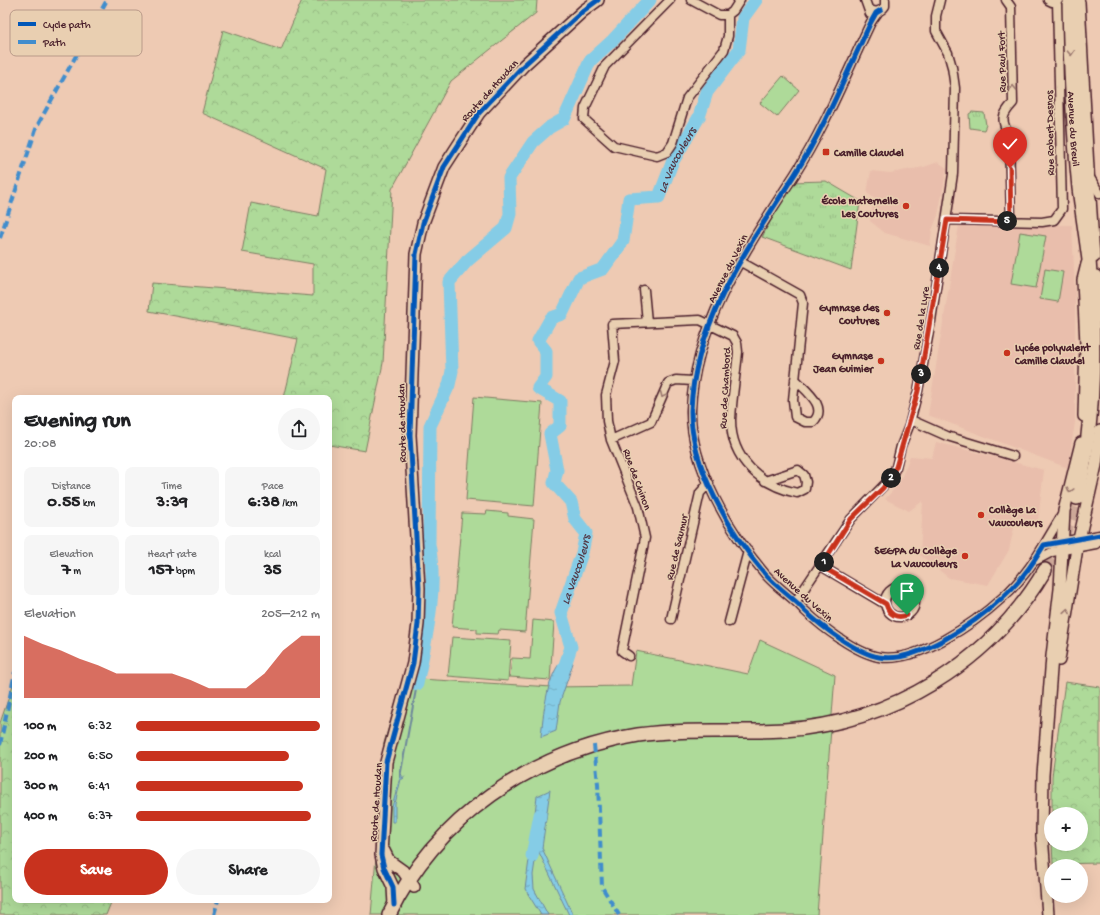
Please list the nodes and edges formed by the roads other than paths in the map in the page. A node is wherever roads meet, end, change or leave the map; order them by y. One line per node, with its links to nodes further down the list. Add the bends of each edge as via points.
1 (598, 0): 52 (street, Route de Houdan, via 524,65 479,113 444,167 423,223 416,254 410,435 419,588 418,624 413,663 386,762)
2 (670, 0): 13 (street, via 605,66 585,108 584,119 614,146 657,156 667,152 673,143 687,98 724,50 728,36)
3 (691, 0): 13 (street, via 719,15)
4 (740, 0): 13 (street)
5 (940, 0): 17 (street, Rue de la Lyre, via 936,30 948,54 955,88 954,174)
6 (1006, 0): 18 (street, Rue Paul Fort, one-way to 6, via 1009,136 1003,123 1004,112 1013,103 1011,7)
7 (1048, 0): 8 (street)
8 (1061, 0): 18 (street, Rue Robert Desnos, via 1062,209 1054,220); 19 (main road, Avenue du Breuil, one-way to 19)
9 (1078, 0): 15 (main road, Avenue du Breuil)
10 (886, 1): 12 (street, Avenue du Vexin)
11 (866, 3): 12 (street, via 874,11); 14 (street)
12 (879, 11): 14 (street, Avenue du Vexin)
13 (728, 15)
14 (871, 22): 20 (street, Avenue du Vexin, via 805,156 762,223)
15 (1088, 174): 16 (street); 19 (main road, Avenue du Breuil); 22 (street)
16 (1100, 194)
17 (947, 220): 18 (street, Rue Robert Desnos); 27 (street, Rue de la Lyre, via 927,345)
18 (1011, 222)
19 (1088, 258): 33 (main road, Avenue du Breuil, via 1093,340 1092,402 1087,450); 34 (street, one-way to 34, via 1084,280 1085,406 1080,449)
20 (741, 262): 24 (street, Avenue du Vexin); 25 (street, via 800,295 803,303)
21 (644, 290): 23 (street)
22 (1100, 317)
23 (647, 322): 24 (street, Rue de Chambord, via 700,320); 29 (street, Rue de Chambord, via 612,324 615,361 606,395)
24 (710, 326): 26 (street, Avenue du Vexin, via 702,342); 31 (street, Rue de Chambord, via 733,336 737,343 731,420 733,437 742,458)
25 (795, 379): 25 (street, via 795,417 805,422 813,422 818,417 820,409)
26 (693, 380): 29 (street, Rue de Chinon, one-way to 29, via 676,380 668,383 651,422); 32 (street, Avenue du Vexin, via 692,431)
27 (911, 420): 30 (street, via 947,436); 42 (street, Rue de la Lyre, via 890,479 851,519)
28 (1100, 431): 37 (street, via 1096,465)
29 (611, 440): 49 (street, Rue de Chinon, via 638,507 645,538 622,651)
30 (1013, 456)
31 (765, 481): 31 (street, Rue de Chambord, via 781,490 797,493 805,489 806,482 804,475 798,470)
32 (709, 483): 40 (street, Avenue du Vexin); 47 (street, Rue de Saumur, via 700,493)
33 (1077, 498)
34 (1064, 511): 38 (street, Avenue du Vexin); 39 (street)
35 (1100, 535): 37 (street)
36 (1100, 538): 37 (street, via 1096,544)
37 (1078, 544): 39 (street); 50 (street, one-way to 37, via 1059,662)
38 (1044, 545): 39 (street); 41 (street, Avenue du Vexin)
39 (1062, 545): 41 (street); 43 (street)
40 (748, 551): 45 (street, Avenue du Vexin, via 767,575); 48 (street)
41 (1034, 561): 43 (street, via 1046,557 1053,558); 45 (street, Avenue du Vexin, via 1002,598 947,638 912,655 897,658 879,658 854,647 824,627)
42 (821, 566): 45 (street, Rue de la Lyre); 46 (street)
43 (1061, 566): 50 (street)
44 (1045, 570): 51 (main road, via 1017,611 973,656 939,680 886,707 845,720 806,728 669,732 612,740 559,758)
45 (796, 601)
46 (886, 604)
47 (670, 619)
48 (729, 622)
49 (629, 656)
50 (1049, 704): 58 (street, via 1042,775)
51 (502, 789): 53 (main road, Route de Houdan, via 462,818 434,845); 56 (main road, Route de Houdan)
52 (382, 845): 54 (street, Route de Houdan, via 388,859); 55 (street, Route de Houdan, via 382,863)
53 (420, 863): 54 (street); 56 (main road, Route de Houdan)
54 (397, 867): 56 (street, Route de Houdan, via 405,873)
55 (390, 878): 56 (street, via 394,882); 57 (street, Route de Houdan, via 394,890)
56 (410, 884): 57 (main road, Route de Houdan)
57 (394, 912)
58 (1048, 915)

